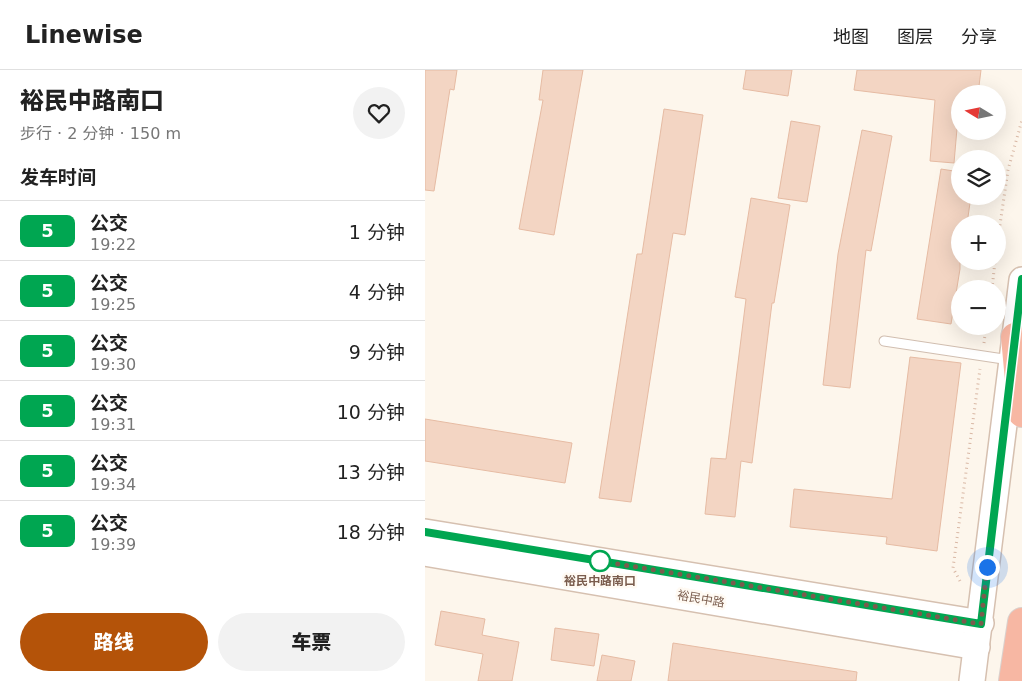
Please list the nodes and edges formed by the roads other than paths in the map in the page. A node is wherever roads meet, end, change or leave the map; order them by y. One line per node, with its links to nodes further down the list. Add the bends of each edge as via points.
1 (1022, 280): 3 (street)
2 (884, 341): 3 (lane, via 982,355)
3 (1013, 348): 4 (highway); 8 (street)
4 (1022, 413)
5 (425, 532): 8 (street, 裕民中路)
6 (425, 553): 8 (street, 裕民中路)
7 (1022, 622): 10 (highway)
8 (979, 635): 9 (street)
9 (973, 681)
10 (1013, 681)

